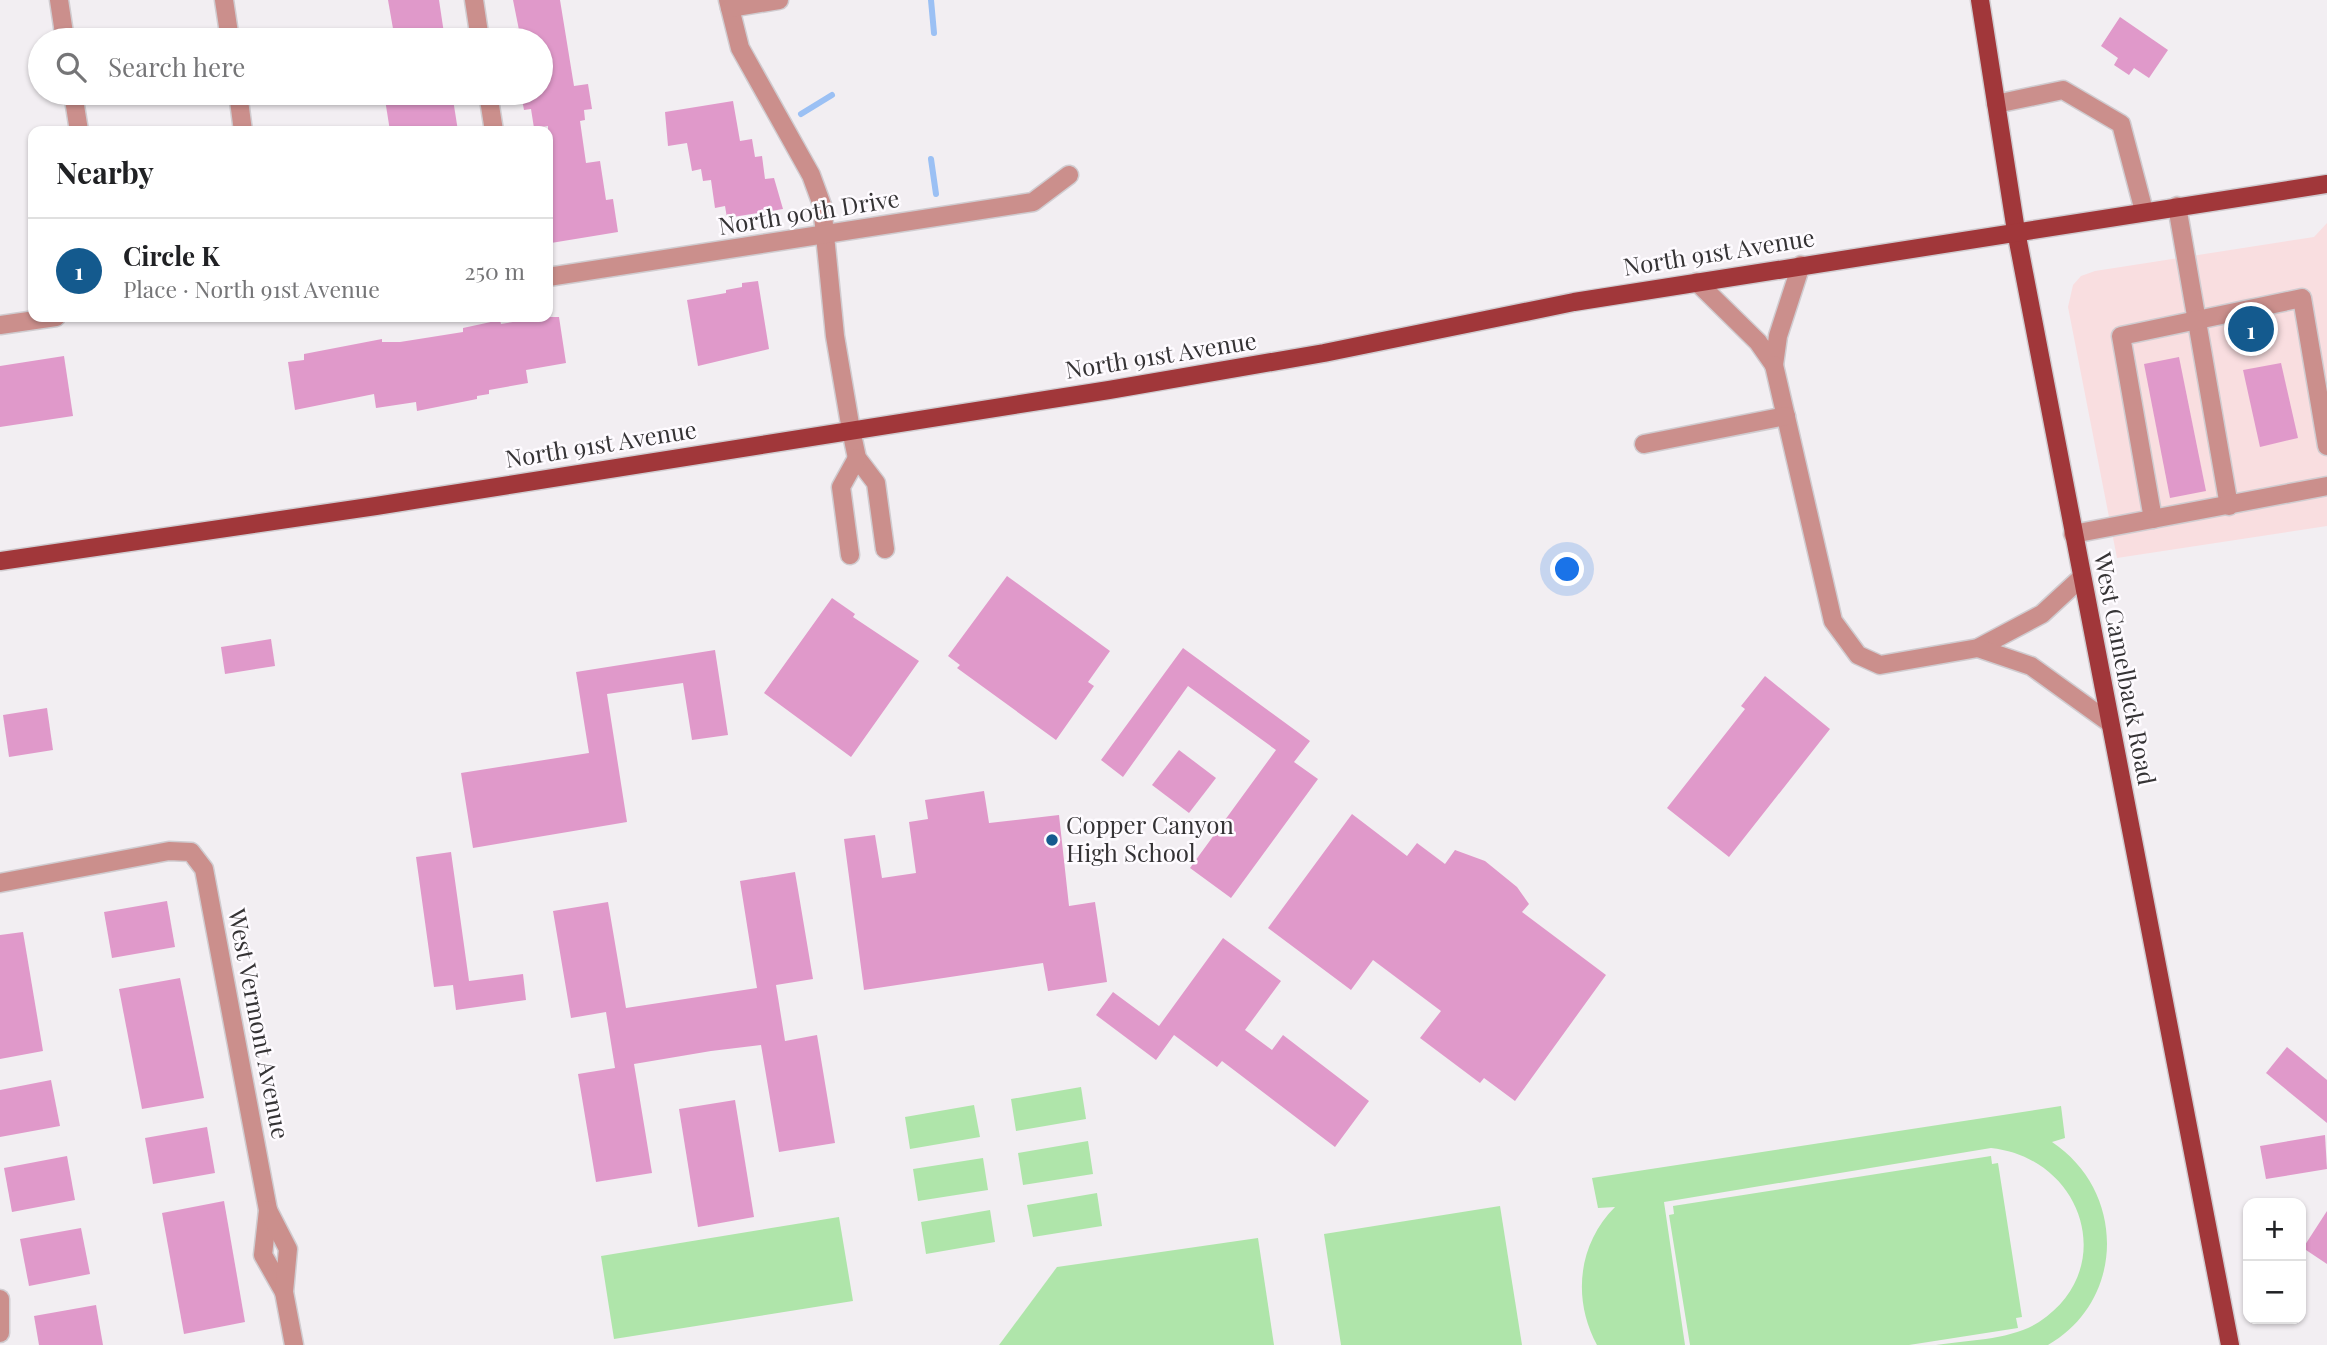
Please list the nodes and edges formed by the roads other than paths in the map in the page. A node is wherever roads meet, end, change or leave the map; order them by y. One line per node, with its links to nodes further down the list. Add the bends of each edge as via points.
1 (59, 0): 7 (street)
2 (224, 0): 8 (street)
3 (474, 0): 9 (street)
4 (779, 0): 6 (street)
5 (1980, 0): 10 (main road, West Camelback Road)
6 (729, 4): 22 (street, via 740,48 811,174)
7 (63, 28)
8 (228, 28)
9 (478, 28)
10 (1996, 104): 20 (street, via 2063,90 2122,124); 21 (main road, West Camelback Road)
11 (76, 105): 14 (street)
12 (240, 105): 15 (street)
13 (490, 105): 16 (street)
14 (78, 126)
15 (242, 126)
16 (493, 126)
17 (1069, 175): 22 (street, North 90th Drive, via 1033,202)
18 (2327, 184): 19 (main road, North 91st Avenue)
19 (2177, 206): 20 (main road, North 91st Avenue); 26 (street)
20 (2144, 211): 21 (main road, North 91st Avenue)
21 (2016, 231): 23 (main road, North 91st Avenue); 38 (main road, West Camelback Road)
22 (827, 235): 24 (street, North 90th Drive); 31 (street, via 835,336)
23 (1801, 265): 25 (main road, North 91st Avenue); 29 (street, via 1778,336)
24 (553, 275)
25 (1697, 282): 29 (street, via 1758,342); 31 (main road, North 91st Avenue, via 1214,373)
26 (2194, 320): 33 (street, via 2302,298); 36 (street); 37 (street, via 2121,336)
27 (28, 322): 28 (street)
28 (0, 326)
29 (1774, 365): 30 (street)
30 (1786, 416): 32 (street); 43 (street, via 1833,621 1858,655 1880,665)
31 (851, 430): 34 (street); 41 (main road, North 91st Avenue)
32 (1644, 444)
33 (2327, 446)
34 (857, 458): 39 (street, via 876,483); 40 (street, via 841,487)
35 (2327, 486): 36 (street)
36 (2228, 506): 37 (street)
37 (2153, 520): 38 (street)
38 (2073, 534): 42 (main road, West Camelback Road)
39 (885, 549)
40 (850, 555)
41 (0, 561)
42 (2082, 577): 43 (street, via 2042,614); 44 (main road, West Camelback Road)
43 (1978, 648): 44 (street, via 2031,666)
44 (2110, 723): 51 (main road, West Camelback Road)
45 (0, 883): 46 (street, West Vermont Avenue, via 169,851 191,852 204,869)
46 (268, 1210): 47 (street, West Vermont Avenue, via 288,1249); 47 (street, West Vermont Avenue, via 263,1255)
47 (284, 1292): 50 (street, West Vermont Avenue)
48 (0, 1299): 49 (street)
49 (0, 1333)
50 (293, 1345)
51 (2230, 1345)

